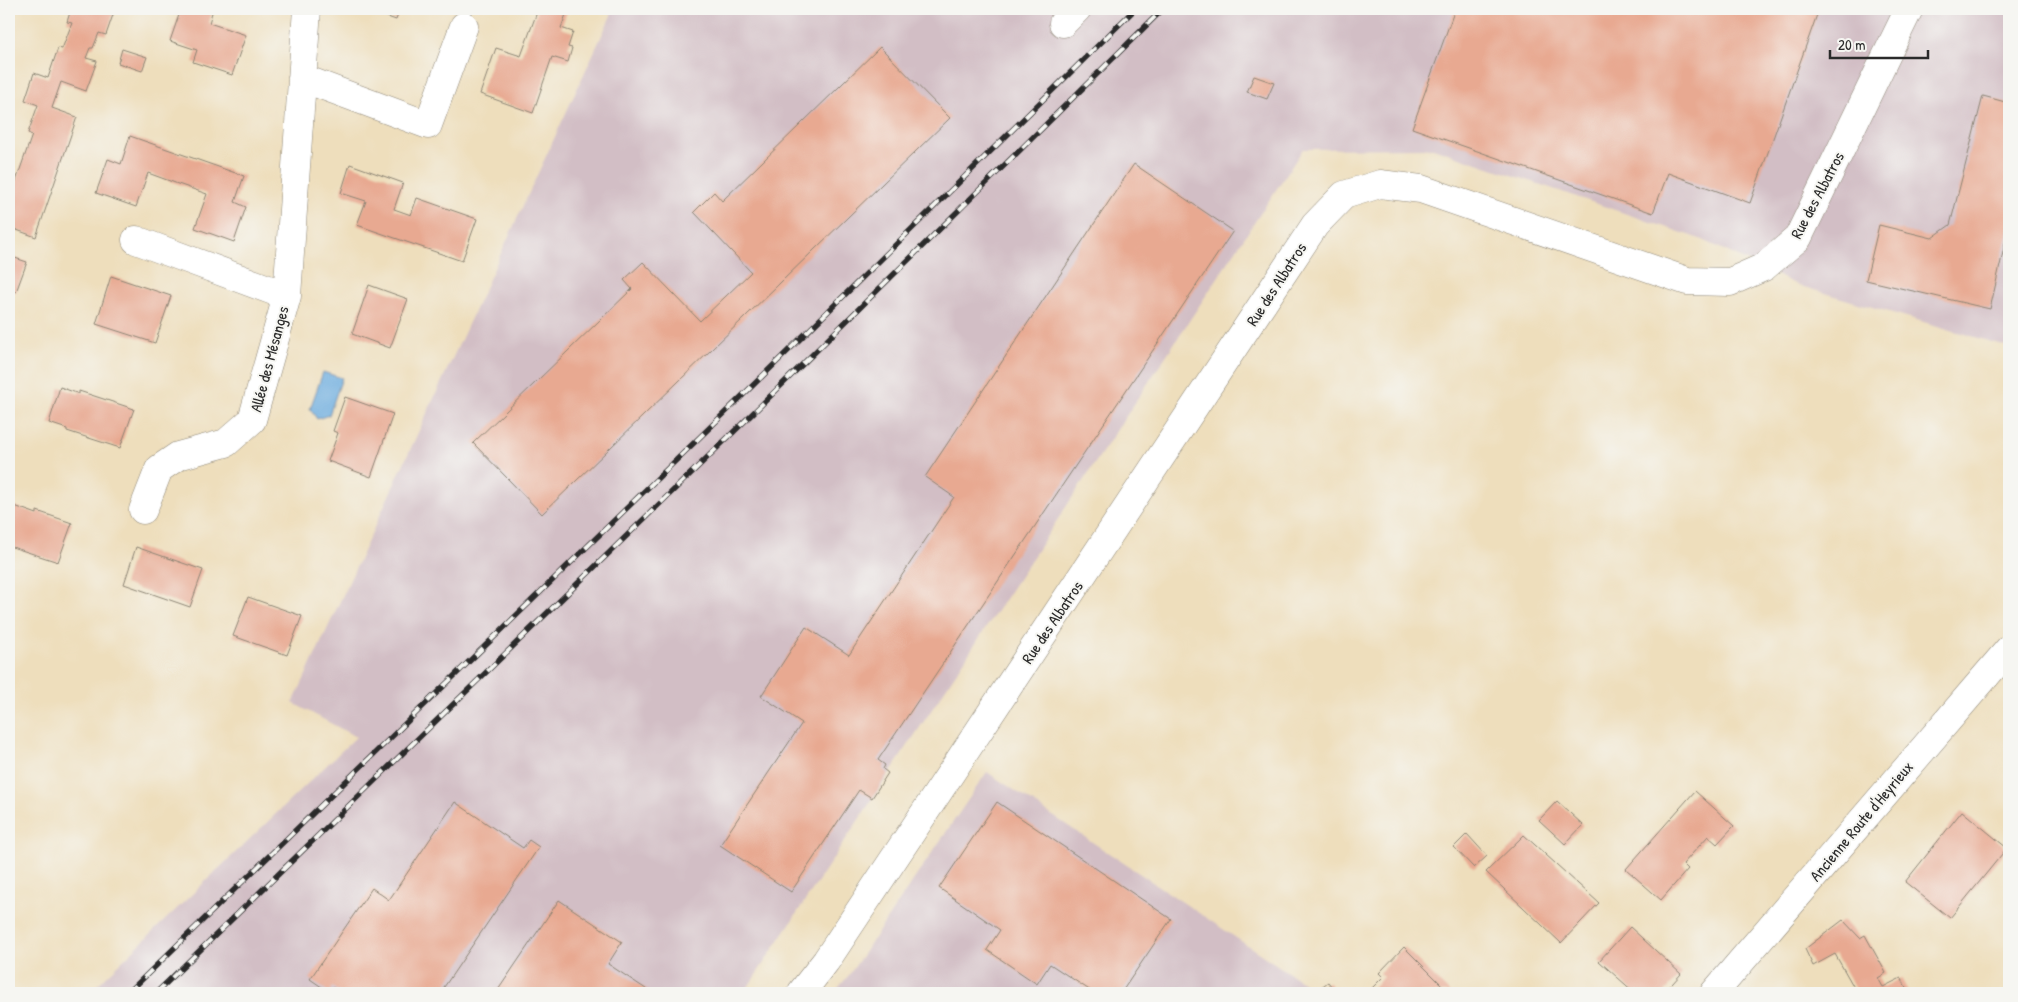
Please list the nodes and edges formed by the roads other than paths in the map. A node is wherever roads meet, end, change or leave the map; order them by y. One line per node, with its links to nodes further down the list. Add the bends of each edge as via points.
1 (307, 9): 4 (street, Allée des Mésanges)
2 (1909, 9): 9 (street, Rue des Albatros, via 1798,238 1764,267 1730,282 1687,281 1421,189 1380,184 1344,195 1315,225 832,953)
3 (464, 26): 4 (street, via 428,125)
4 (302, 78): 6 (street, Allée des Mésanges)
5 (136, 240): 6 (street, Allée des Mésanges)
6 (286, 296): 7 (street, Allée des Mésanges, via 252,420 226,443 178,456 159,469)
7 (143, 510)
8 (2009, 649): 10 (street, Ancienne Route d'Heyrieux)
9 (801, 993)
10 (1714, 993)

